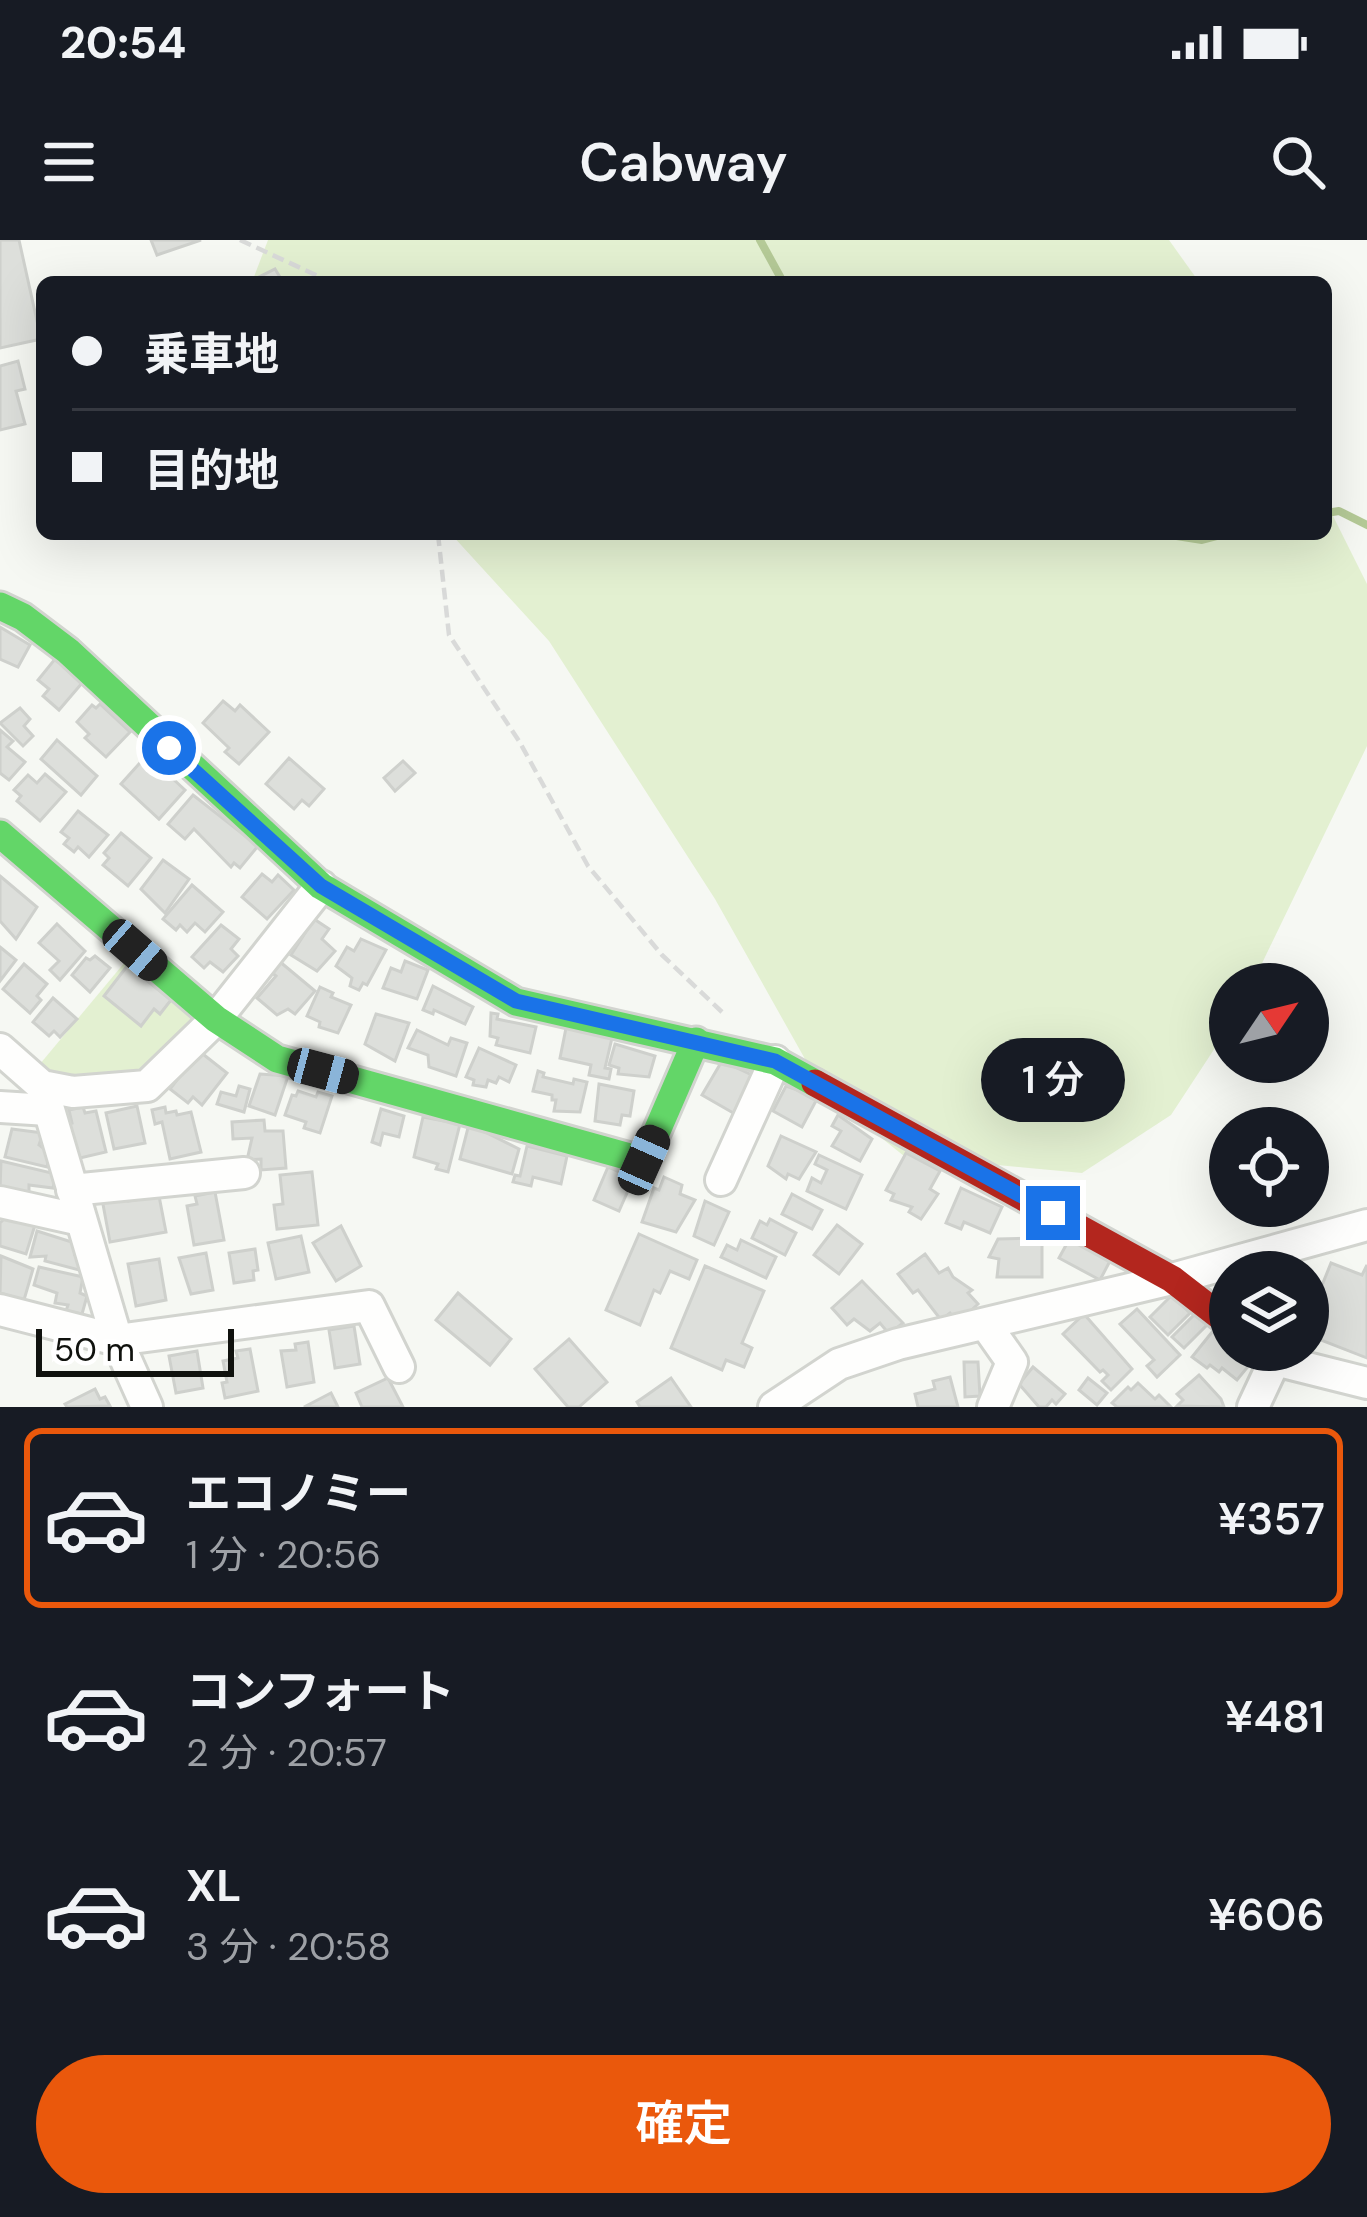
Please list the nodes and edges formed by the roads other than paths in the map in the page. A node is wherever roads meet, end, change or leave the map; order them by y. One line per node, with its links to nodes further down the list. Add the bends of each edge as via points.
1 (0, 606): 3 (street, via 68,651)
2 (0, 835): 4 (street)
3 (321, 886): 4 (street); 5 (street, via 516,1001)
4 (215, 1019): 5 (street, via 277,1058 644,1160); 8 (street, via 147,1086)
5 (696, 1041): 7 (street)
6 (0, 1048): 8 (street)
7 (775, 1061): 11 (street); 16 (street)
8 (45, 1098): 9 (street); 12 (street)
9 (0, 1107)
10 (244, 1173): 12 (street)
11 (721, 1180)
12 (72, 1190): 14 (street)
13 (0, 1202): 14 (street)
14 (81, 1220): 20 (street)
15 (1367, 1225): 16 (street)
16 (1172, 1279): 17 (street); 19 (street)
17 (1209, 1308)
18 (0, 1310): 20 (street)
19 (986, 1325): 26 (street, via 839,1364); 27 (street, via 1012,1362)
20 (117, 1340): 21 (street, via 369,1306); 25 (street)
21 (399, 1367)
22 (1264, 1371): 28 (street)
23 (1325, 1371): 24 (street)
24 (1367, 1383)
25 (147, 1407)
26 (774, 1407)
27 (992, 1407)
28 (1253, 1407)

